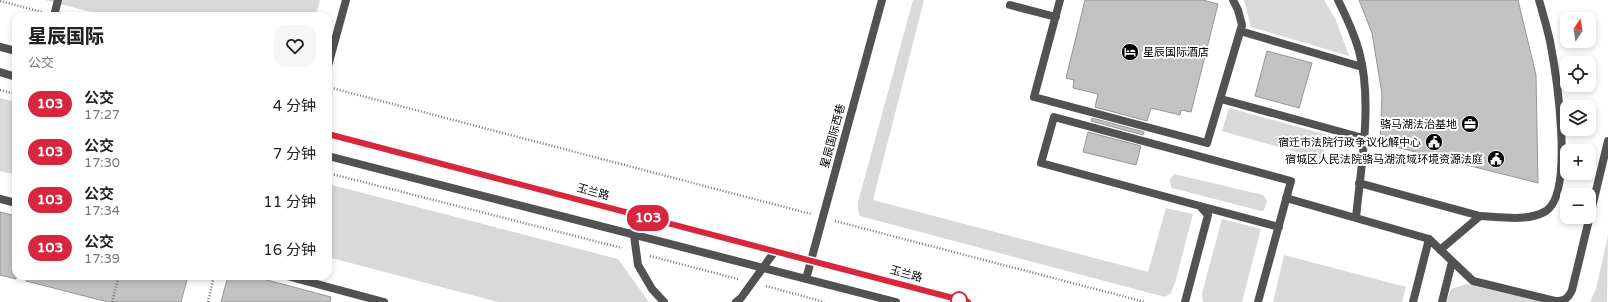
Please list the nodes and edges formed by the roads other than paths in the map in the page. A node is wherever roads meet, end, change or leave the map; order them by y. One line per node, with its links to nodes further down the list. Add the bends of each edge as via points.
1 (58, 0): 9 (street)
2 (346, 0): 14 (street)
3 (882, 0): 36 (street, 星辰国际西巷)
4 (1060, 0): 10 (street)
5 (1233, 0): 11 (street, via 1242,25)
6 (1338, 0): 15 (street, via 1349,21)
7 (1539, 0): 29 (street, via 1550,42 1558,93 1561,170 1556,193 1553,203 1538,215)
8 (1010, 5): 10 (street)
9 (55, 12)
10 (1056, 17): 18 (street, via 1034,97 1207,143)
11 (1240, 31): 15 (street); 18 (street)
12 (0, 47): 13 (street)
13 (12, 50)
14 (332, 51)
15 (1362, 67): 20 (street, via 1365,113)
16 (0, 72): 17 (street)
17 (12, 75)
18 (1221, 99): 20 (street)
19 (332, 135): 28 (street, 玉兰路)
20 (1363, 138): 23 (street)
21 (1608, 141): 37 (street, via 1569,297 1555,301 1473,281)
22 (332, 157): 32 (street)
23 (1359, 183): 29 (street); 30 (street)
24 (1286, 198): 27 (street, via 1291,181 1054,117 1041,163); 30 (street); 31 (street)
25 (0, 199): 26 (street)
26 (12, 203)
27 (1200, 206): 31 (street); 46 (street, via 1208,215)
28 (631, 213): 32 (street); 35 (street, 玉兰路)
29 (1480, 216): 34 (street)
30 (1356, 218): 33 (street)
31 (1279, 227): 47 (street)
32 (634, 235): 38 (street); 42 (street, via 638,265 652,289)
33 (1429, 239): 34 (street); 48 (street)
34 (1440, 250): 37 (street)
35 (776, 252): 36 (street, 玉兰路); 38 (street)
36 (811, 260): 39 (street, 星辰国际西巷); 45 (street, 玉兰路)
37 (1452, 262): 49 (street)
38 (763, 268): 39 (street); 43 (street)
39 (806, 279): 44 (street)
40 (302, 280): 41 (street)
41 (384, 302)
42 (664, 302)
43 (736, 302)
44 (896, 302)
45 (968, 302)
46 (1185, 302)
47 (1258, 302)
48 (1413, 302)
49 (1442, 302)

